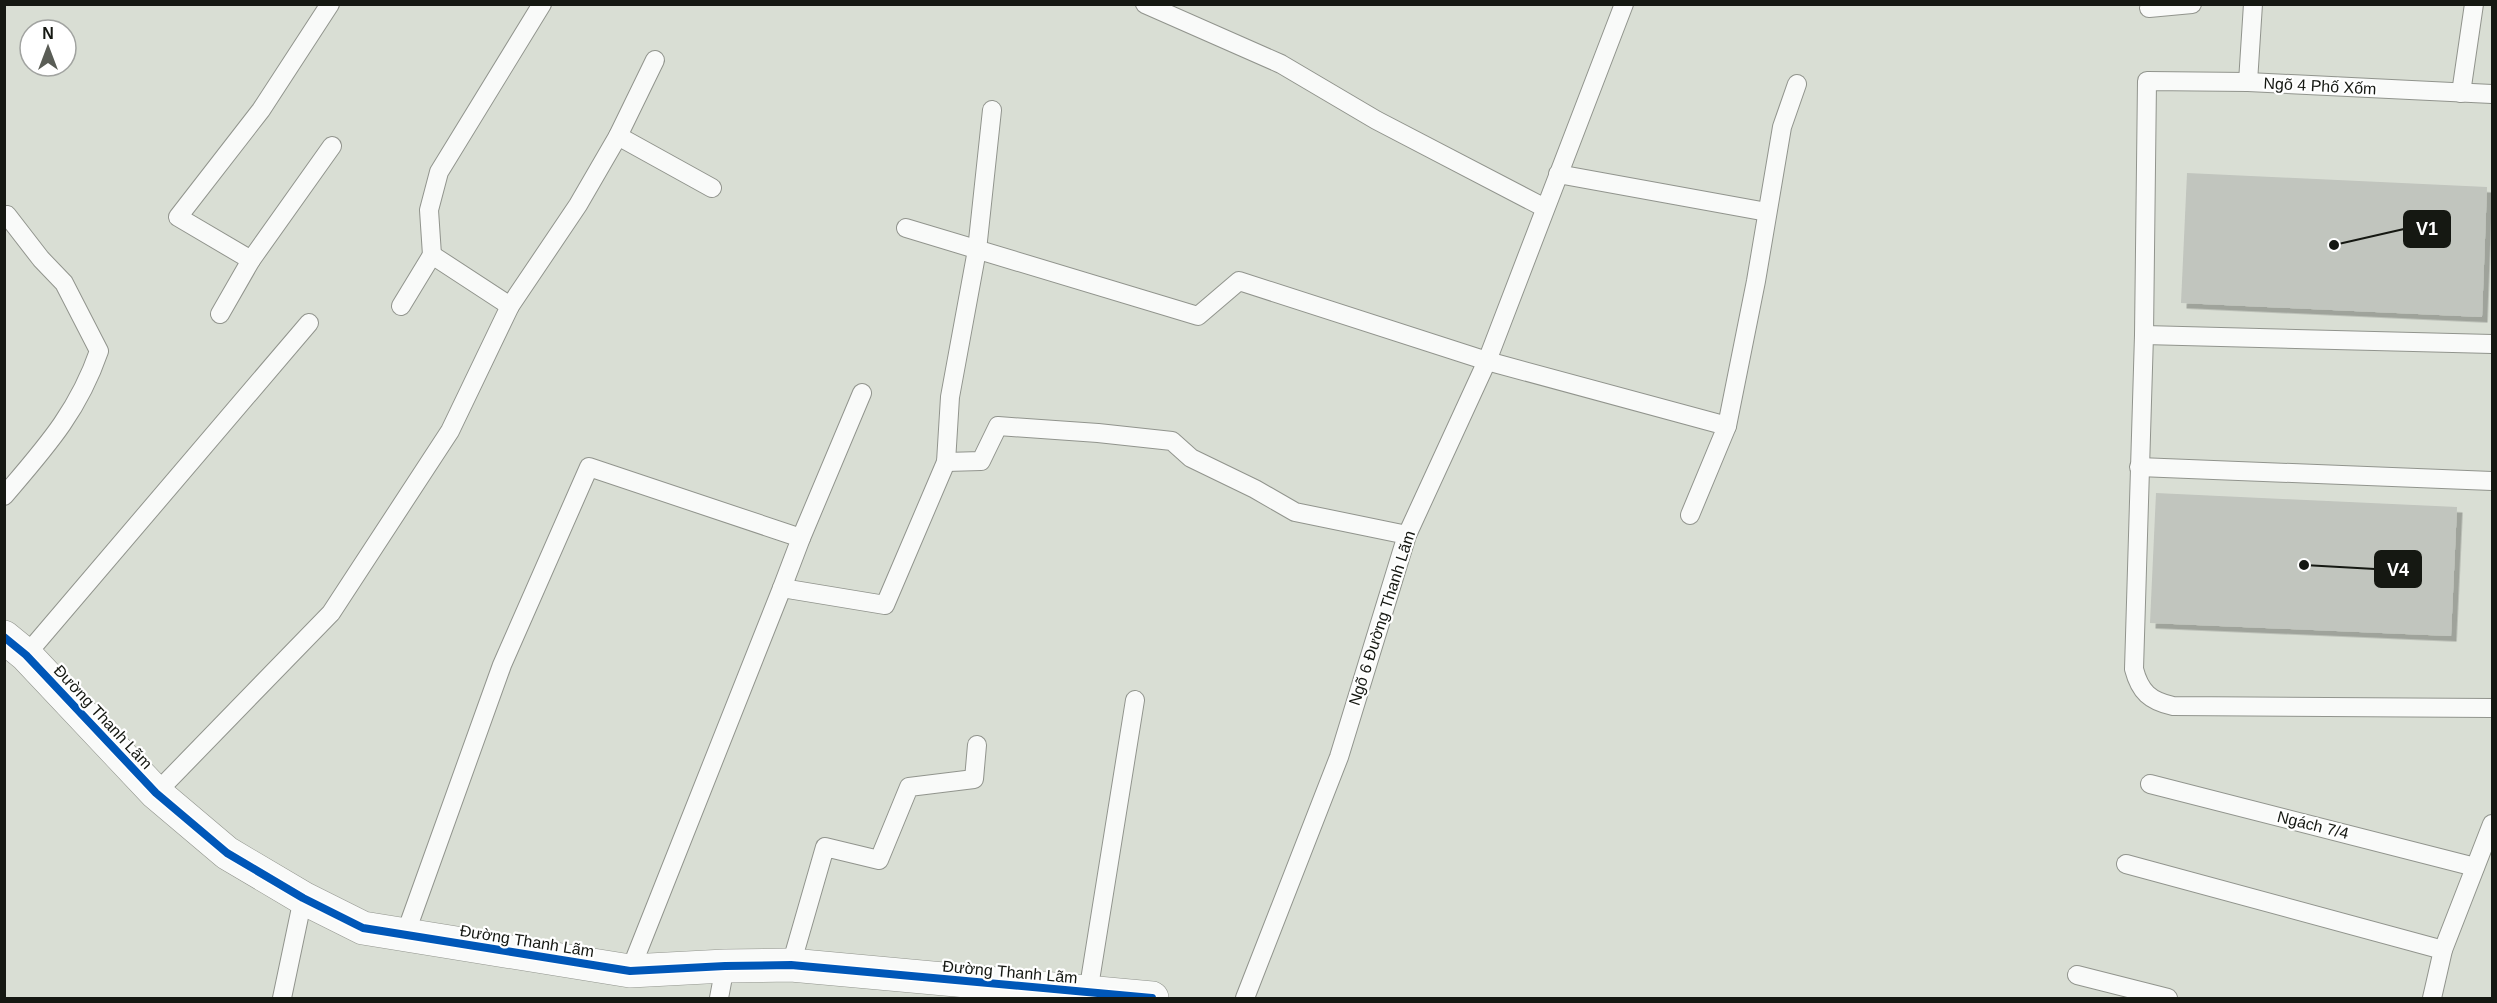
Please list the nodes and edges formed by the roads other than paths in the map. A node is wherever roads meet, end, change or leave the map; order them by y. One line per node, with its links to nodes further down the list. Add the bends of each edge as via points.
1 (330, 4): 25 (lane, via 261,110 178,217)
2 (542, 4): 24 (lane, via 439,172 429,210)
3 (1145, 4): 19 (lane, via 1281,64 1376,120)
4 (1624, 4): 17 (lane, Ngõ 6 Đường Thanh Lãm)
5 (2192, 4): 8 (lane)
6 (2253, 4): 10 (lane)
7 (2474, 4): 12 (lane)
8 (2149, 8)
9 (655, 60): 15 (lane)
10 (2248, 82): 12 (lane, Ngõ 4 Phố Xốm); 30 (lane, Ngõ 4 Phố Xốm, via 2148,81)
11 (1797, 84): 20 (lane, via 1782,127)
12 (2461, 93): 13 (lane, Ngõ 4 Phố Xốm)
13 (2493, 94)
14 (992, 110): 23 (lane)
15 (618, 136): 18 (lane); 27 (lane, via 578,205)
16 (332, 146): 25 (lane)
17 (1558, 174): 19 (lane, Ngõ 6 Đường Thanh Lãm); 20 (lane)
18 (712, 188)
19 (1545, 208): 32 (lane, Ngõ 6 Đường Thanh Lãm)
20 (1767, 212): 34 (lane)
21 (5, 215): 38 (lane, via 64,282 99,351 90,378 60,430)
22 (906, 228): 23 (lane)
23 (977, 250): 32 (lane, via 1198,316 1239,281); 35 (lane, via 950,397)
24 (432, 255): 26 (lane); 27 (lane)
25 (251, 260): 28 (lane)
26 (401, 306)
27 (510, 306): 48 (lane, via 450,431 331,613)
28 (220, 314)
29 (309, 323): 43 (lane)
30 (2144, 335): 31 (lane); 36 (lane)
31 (2493, 344)
32 (1487, 361): 34 (lane); 40 (lane, Ngõ 6 Đường Thanh Lãm)
33 (862, 393): 41 (lane)
34 (1726, 426): 39 (lane)
35 (946, 462): 40 (lane, via 981,461 998,426 1172,441 1191,458 1295,512); 42 (lane, via 885,605)
36 (2139, 467): 37 (lane); 45 (lane, via 2134,669 2145,694 2173,706)
37 (2493, 481)
38 (4, 496)
39 (1690, 515)
40 (1407, 536): 63 (lane, Ngõ 6 Đường Thanh Lãm, via 1339,757)
41 (801, 538): 42 (lane); 53 (lane, via 589,467 502,665)
42 (782, 588): 57 (lane)
43 (15, 646): 48 (street, Đường Thanh Lãm)
44 (1135, 700): 59 (lane)
45 (2493, 708)
46 (976, 745): 55 (lane, via 974,779 909,787 879,860 825,847)
47 (2150, 783): 51 (lane, Ngách 7/4)
48 (156, 793): 52 (street, Đường Thanh Lãm, via 227,854)
49 (2493, 824): 51 (lane)
50 (2126, 864): 54 (lane)
51 (2475, 867): 54 (lane)
52 (303, 898): 53 (street, Đường Thanh Lãm, via 363,928); 60 (lane)
53 (405, 935): 57 (street, Đường Thanh Lãm)
54 (2443, 950): 65 (lane)
55 (791, 965): 56 (street, Đường Thanh Lãm); 59 (street, Đường Thanh Lãm)
56 (725, 966): 57 (street, Đường Thanh Lãm); 61 (lane)
57 (630, 971)
58 (2077, 975): 64 (lane)
59 (1088, 993): 62 (street, Đường Thanh Lãm)
60 (282, 999)
61 (719, 999)
62 (1152, 999)
63 (1245, 999)
64 (2168, 999)
65 (2432, 999)

